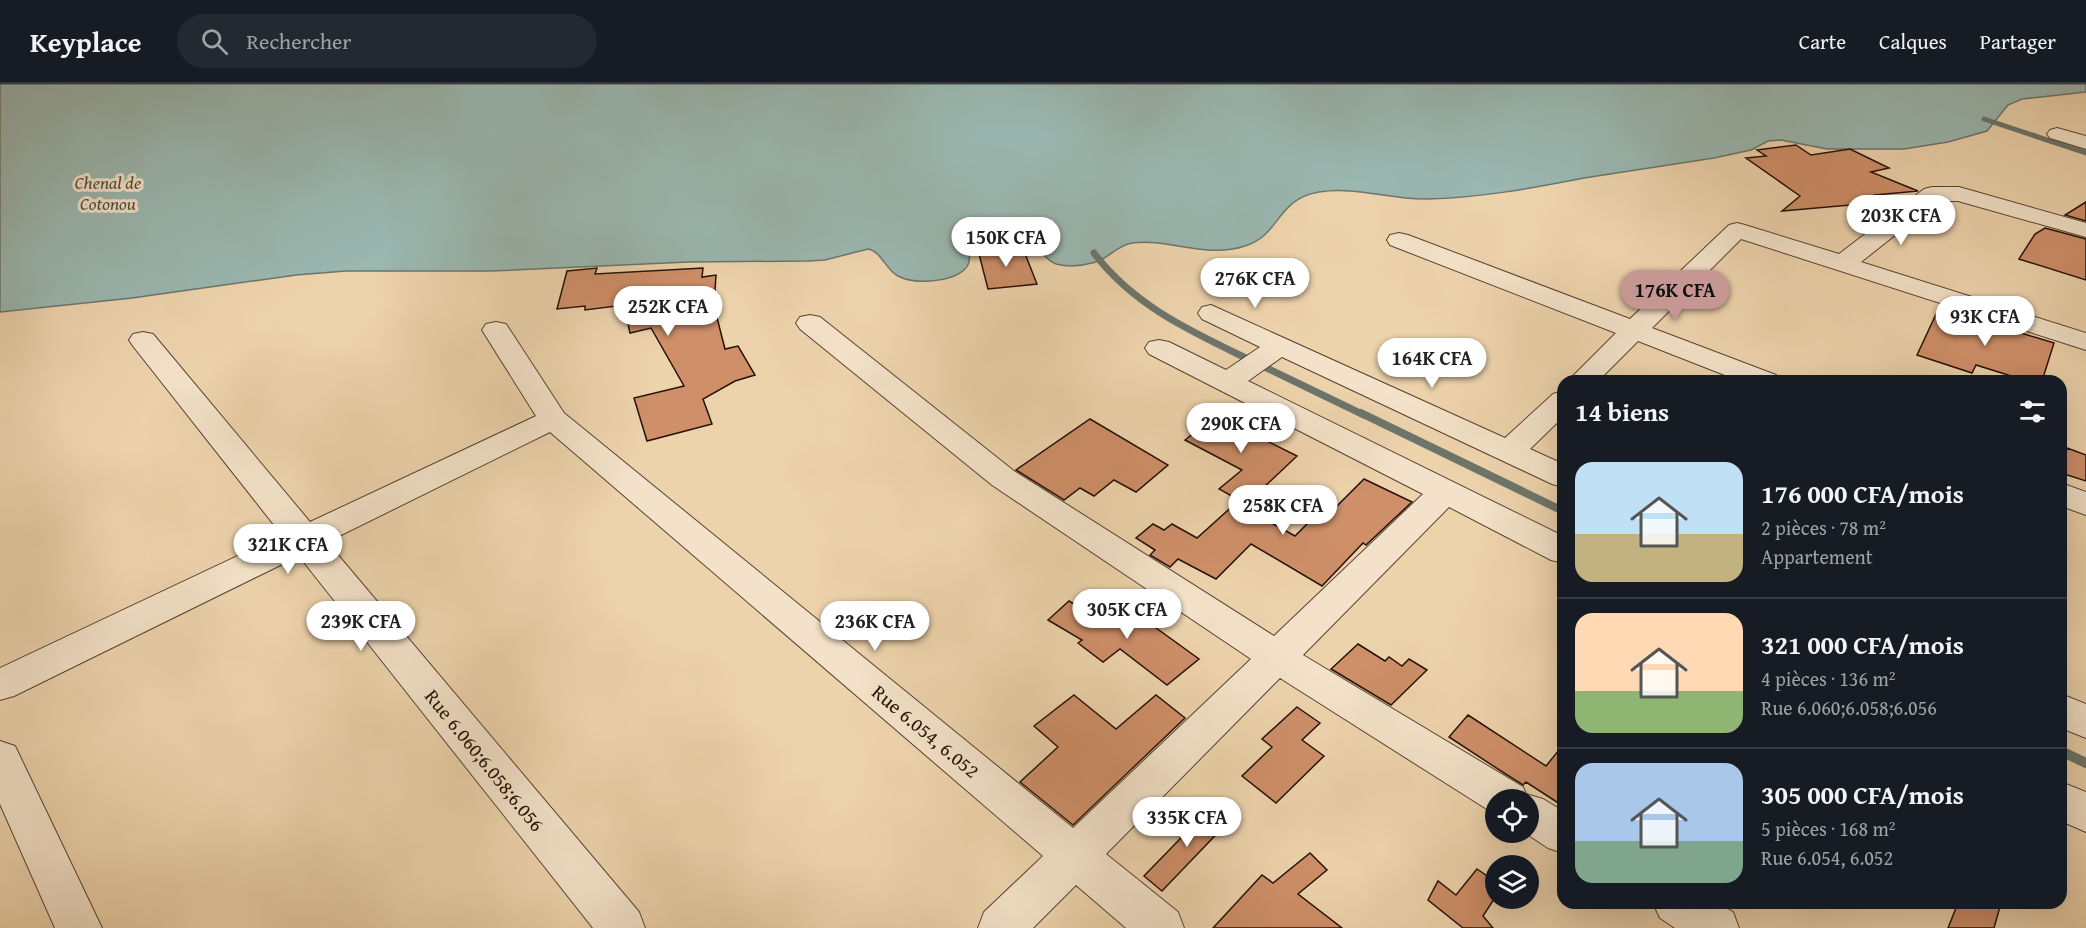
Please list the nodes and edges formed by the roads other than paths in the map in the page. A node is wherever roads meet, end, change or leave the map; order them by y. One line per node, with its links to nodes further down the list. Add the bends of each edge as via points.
1 (2057, 134): 2 (street)
2 (2086, 143)
3 (2086, 230): 5 (street, via 1944,192 1932,194)
4 (1399, 240): 9 (street)
5 (1842, 264): 9 (street, via 1737,230); 11 (street)
6 (1211, 313): 13 (street)
7 (810, 323): 25 (street, via 980,462)
8 (496, 330): 17 (street, Rue 6.054, 6.052)
9 (1634, 330): 14 (street); 15 (street)
10 (143, 340): 23 (street, Rue 6.060;6.058;6.056)
11 (2086, 342)
12 (1159, 348): 13 (street)
13 (1255, 363): 18 (street); 20 (street)
14 (1588, 375)
15 (1750, 375)
16 (1557, 405): 18 (street)
17 (553, 418): 23 (street); 35 (street, Rue 6.054, 6.052)
18 (1509, 452): 19 (street)
19 (1557, 474)
20 (1445, 492): 24 (street); 25 (street)
21 (2067, 496): 22 (street)
22 (2086, 504)
23 (304, 538): 26 (street); 38 (street, Rue 6.060;6.058;6.056)
24 (1557, 548)
25 (1277, 657): 30 (street); 35 (street)
26 (0, 685)
27 (2067, 713): 28 (street)
28 (2086, 722)
29 (0, 758): 37 (street)
30 (1490, 789)
31 (2067, 803): 32 (street)
32 (2086, 813)
33 (1539, 819): 34 (street)
34 (1557, 830)
35 (1074, 856): 39 (street); 40 (street, Rue 6.054, 6.052)
36 (1686, 909): 41 (street)
37 (80, 928)
38 (622, 928)
39 (1000, 928)
40 (1161, 928)
41 (1716, 928)

